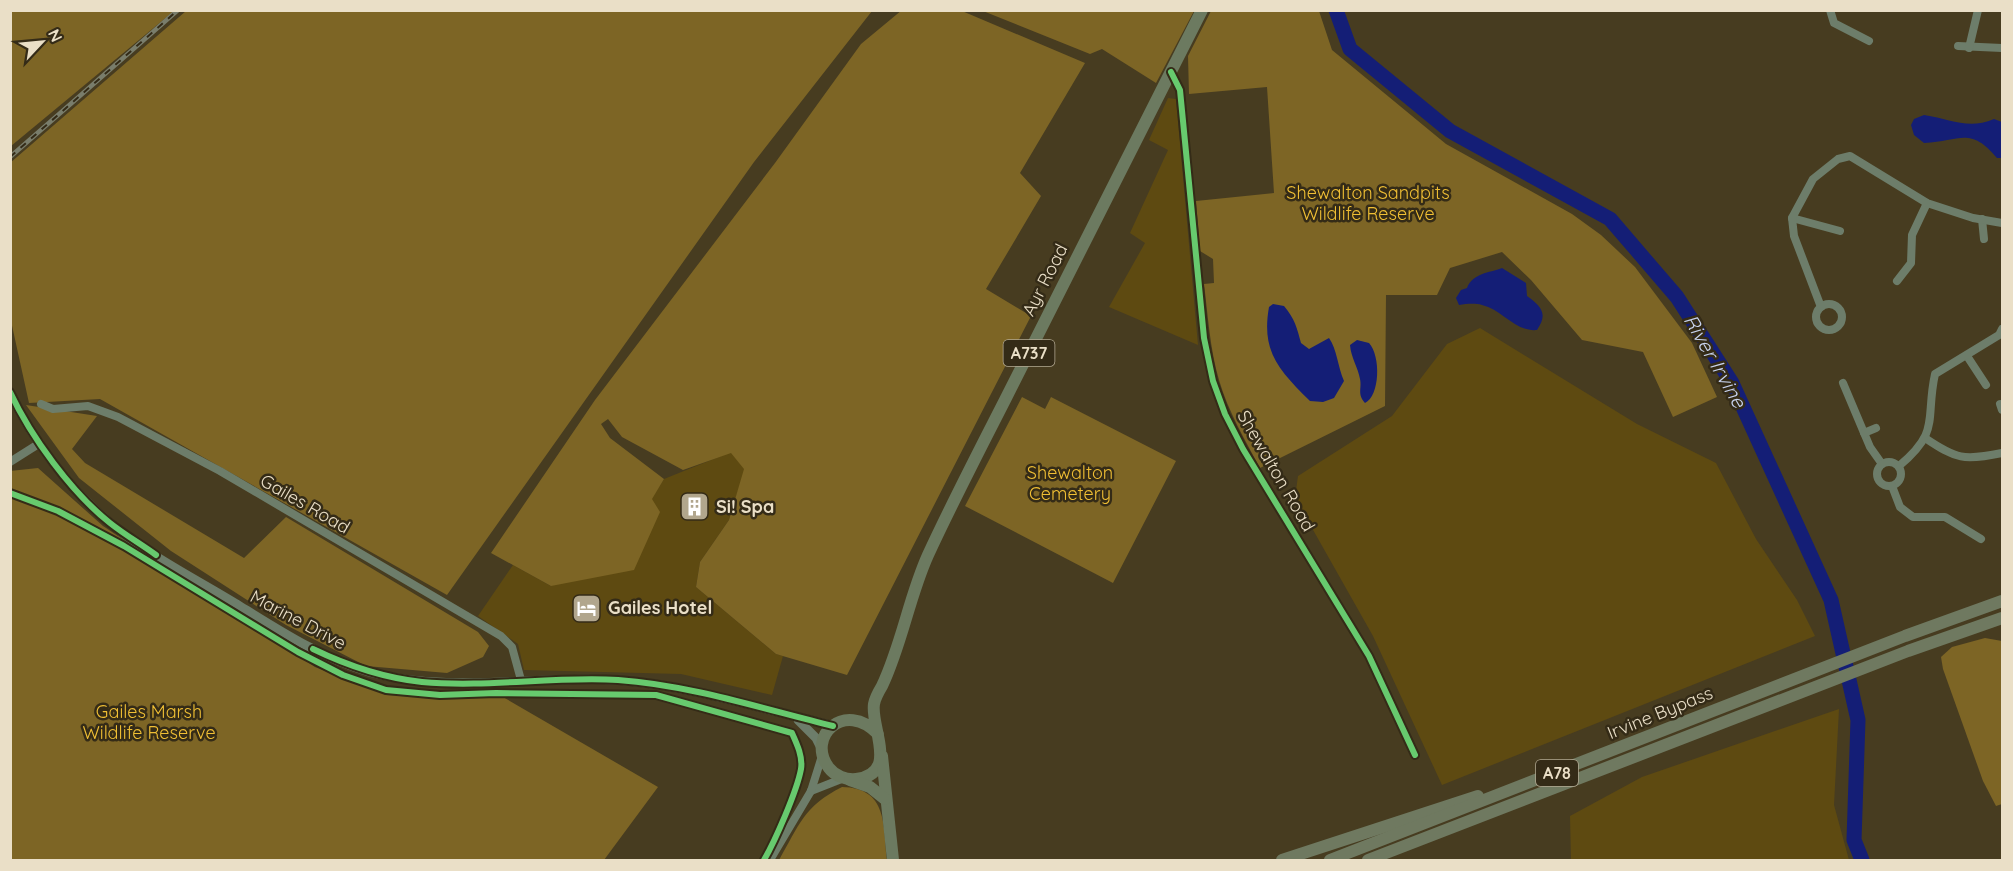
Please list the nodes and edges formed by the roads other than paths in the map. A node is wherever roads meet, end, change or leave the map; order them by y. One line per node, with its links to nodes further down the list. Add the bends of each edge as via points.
1 (1202, 10): 8 (main road, Ayr Road / A737)
2 (1830, 10): 4 (street, via 1834,23)
3 (1978, 10): 6 (street)
4 (1869, 41)
5 (1958, 46): 6 (street)
6 (1969, 48): 7 (street)
7 (2002, 48)
8 (1171, 72): 36 (main road, Ayr Road / A737, via 927,557); 42 (street, Shewalton Road, via 1180,90 1204,338 1217,392 1243,449 1369,656)
9 (1927, 203): 10 (street, via 1851,156 1838,159 1813,179); 11 (street); 15 (street, via 1912,234 1911,263)
10 (1792, 218): 13 (street); 16 (street, via 1794,236)
11 (1982, 219): 12 (street); 14 (street)
12 (2002, 223)
13 (1840, 231)
14 (1984, 239)
15 (1897, 280)
16 (1821, 307)
17 (2002, 328): 18 (street, via 1999,335)
18 (1967, 356): 20 (street); 25 (street, via 1935,374 1930,398 1932,424)
19 (1843, 382): 24 (street)
20 (1986, 385)
21 (10, 392): 26 (street, Marine Drive)
22 (41, 404): 35 (street, Gailes Road, via 53,408 88,406 118,417 220,471 501,636 512,647)
23 (1876, 428): 24 (street)
24 (1864, 433): 29 (street)
25 (1925, 438): 27 (street, via 1952,456); 30 (street, via 1918,451)
26 (40, 443): 28 (street); 35 (street, Marine Drive, via 109,522 158,556 315,650 368,671 421,682)
27 (2002, 453)
28 (10, 462)
29 (1882, 464): 30 (street, via 1890,461); 31 (street, via 1878,480)
30 (1899, 466): 31 (street, via 1900,480)
31 (1892, 486): 32 (street, via 1900,507 1913,517 1945,517)
32 (1981, 539)
33 (2002, 601): 43 (highway, Irvine Bypass / A78)
34 (2002, 618): 47 (highway, Irvine Bypass / A78)
35 (521, 680): 37 (street, Marine Drive, via 646,683)
36 (874, 703): 38 (main road); 39 (main road)
37 (793, 716): 38 (street, Marine Drive); 40 (street, via 806,726)
38 (837, 723): 39 (main road, via 864,721); 40 (main road, via 825,735)
39 (878, 734): 41 (main road)
40 (822, 753): 44 (main road, via 830,769); 45 (street)
41 (882, 755): 44 (main road, via 876,768 866,776); 46 (main road)
42 (1415, 755)
43 (1580, 764): 50 (highway); 51 (highway, Irvine Bypass / A78)
44 (845, 778): 45 (street); 46 (main road, via 870,787)
45 (811, 791): 48 (street)
46 (885, 800): 49 (main road)
47 (1504, 808): 52 (highway, Irvine Bypass / A78); 53 (highway)
48 (770, 861)
49 (893, 861)
50 (1282, 861)
51 (1330, 861)
52 (1368, 861)
53 (1391, 861)

